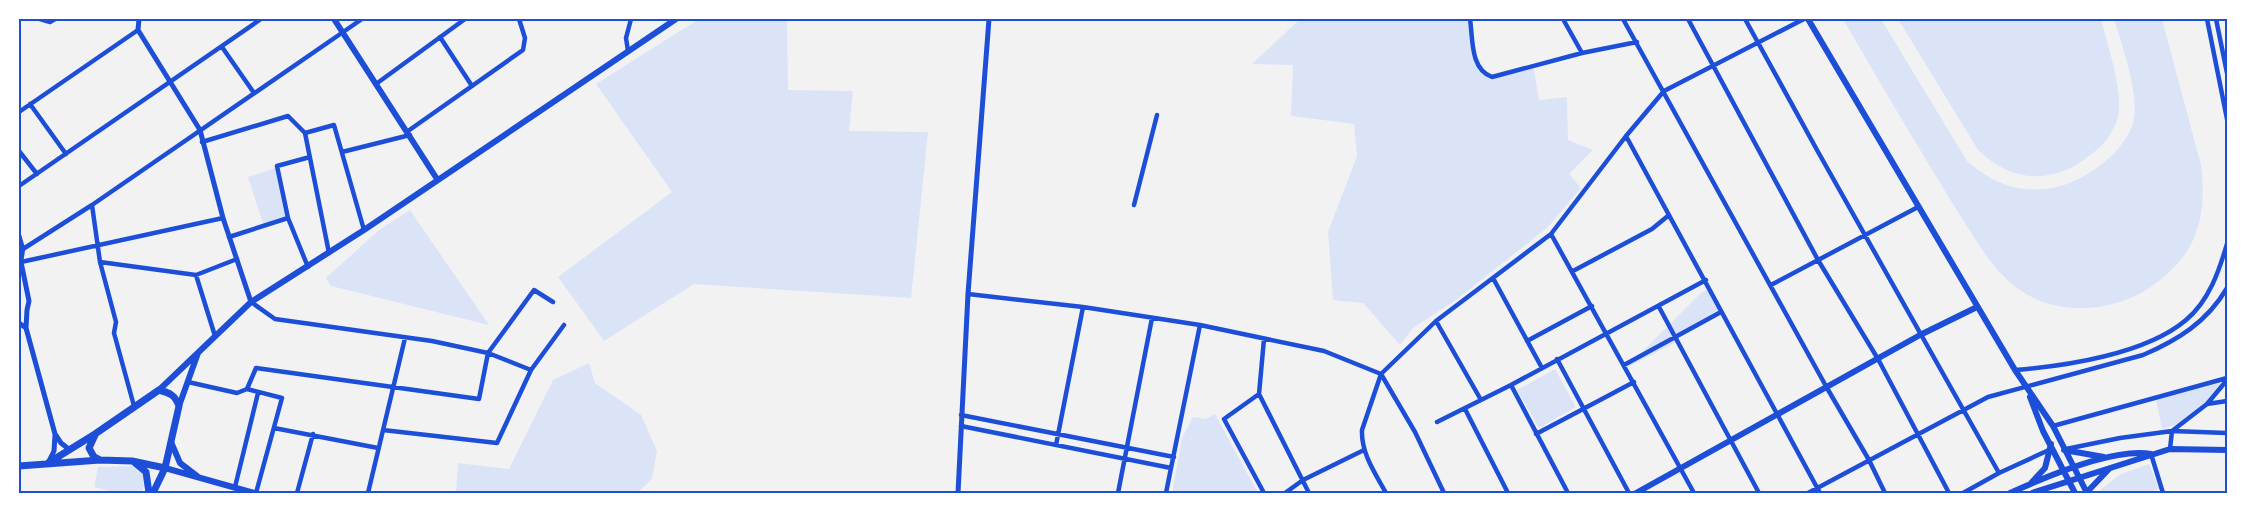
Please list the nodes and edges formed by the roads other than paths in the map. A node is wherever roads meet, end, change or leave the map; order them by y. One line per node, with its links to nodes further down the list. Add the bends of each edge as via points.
1 (40, 19): 2 (street, via 50,22)
2 (54, 19)
3 (139, 19): 21 (street)
4 (261, 19): 26 (street)
5 (334, 19): 22 (main road)
6 (362, 19): 22 (street)
7 (465, 19): 23 (street)
8 (519, 19): 33 (street, via 525,38 523,50)
9 (631, 19): 27 (street, via 626,38)
10 (676, 19): 27 (main road)
11 (989, 19): 78 (street)
12 (1470, 19): 28 (street, via 1476,65 1482,73 1492,77)
13 (1563, 19): 28 (street)
14 (1624, 19): 24 (street)
15 (1688, 19): 29 (street)
16 (1745, 19): 25 (street)
17 (1804, 19): 25 (street)
18 (1808, 19): 54 (main road)
19 (2207, 19): 39 (street)
20 (2216, 19): 30 (street)
21 (138, 30): 31 (street); 36 (street)
22 (343, 32): 32 (main road); 35 (street)
23 (440, 37): 32 (street); 33 (street)
24 (1637, 42): 28 (street); 34 (street)
25 (1759, 43): 29 (street); 61 (street)
26 (222, 47): 31 (street); 35 (street)
27 (628, 51): 50 (main road)
28 (1582, 53)
29 (1713, 65): 34 (street); 68 (street)
30 (2227, 73)
31 (170, 81): 40 (street); 47 (street)
32 (376, 84): 41 (main road)
33 (472, 86): 41 (street)
34 (1664, 91): 43 (street); 76 (street)
35 (254, 93): 40 (street)
36 (30, 104): 37 (street); 47 (street)
37 (19, 112)
38 (1157, 115): 53 (street)
39 (2227, 119)
40 (200, 130): 44 (street); 52 (street)
41 (409, 133): 46 (street); 50 (main road)
42 (306, 134): 44 (street, via 288,116); 46 (street, via 334,125); 48 (street)
43 (1626, 136): 55 (street); 59 (street)
44 (202, 142): 56 (street)
45 (19, 151): 49 (street)
46 (342, 152): 58 (street)
47 (66, 154): 49 (street)
48 (310, 158): 57 (street, via 277,166); 66 (street)
49 (37, 174): 51 (street)
50 (437, 179): 58 (main road)
51 (19, 186)
52 (92, 205): 64 (street); 65 (street)
53 (1134, 205)
54 (1918, 207): 61 (street); 84 (main road)
55 (1669, 215): 72 (street, via 1652,229); 75 (street)
56 (223, 218): 62 (street); 64 (street)
57 (288, 218): 62 (street); 71 (street)
58 (364, 230): 66 (main road)
59 (1551, 234): 72 (street); 74 (street)
60 (19, 236): 65 (street)
61 (1865, 236): 68 (street); 93 (street)
62 (229, 237): 67 (street)
63 (2227, 244): 106 (street, via 2223,261 2203,302 2187,320 2164,336 2120,351 2046,367)
64 (98, 245): 69 (street); 70 (street)
65 (23, 248): 70 (street)
66 (329, 253): 71 (main road)
67 (237, 259): 73 (street); 79 (street)
68 (1818, 260): 76 (street); 101 (street)
69 (100, 262): 73 (street); 122 (street, via 116,322 114,333)
70 (20, 263): 91 (street, via 29,302)
71 (308, 267): 79 (main road)
72 (1573, 271): 81 (street)
73 (196, 274): 94 (street)
74 (1493, 278): 87 (street); 98 (street)
75 (1706, 280): 83 (street); 85 (street)
76 (1770, 285): 114 (street)
77 (2227, 288): 113 (street, via 2203,320 2166,345 2142,355)
78 (968, 294): 82 (street); 127 (street)
79 (251, 302): 94 (main road); 95 (street, via 275,319)
80 (553, 302): 100 (street, via 534,290)
81 (1592, 306): 92 (street); 98 (street)
82 (1083, 307): 86 (street); 140 (street)
83 (1659, 307): 92 (street); 96 (street)
84 (1977, 307): 93 (main road); 106 (main road)
85 (1721, 312): 96 (street); 128 (street)
86 (1152, 318): 90 (street); 147 (street)
87 (1436, 321): 107 (street); 119 (street)
88 (19, 323): 91 (street)
89 (564, 325): 105 (street)
90 (1200, 325): 97 (street); 154 (street)
91 (26, 328): 137 (street)
92 (1606, 333): 102 (street); 103 (street)
93 (1920, 335): 101 (main road); 126 (street)
94 (215, 336): 99 (main road)
95 (405, 338): 100 (street); 111 (street)
96 (1674, 338): 103 (street); 142 (street)
97 (1264, 339): 107 (street, via 1324,351); 118 (street)
98 (1527, 340): 104 (street)
99 (199, 352): 109 (main road); 116 (main road)
100 (488, 353): 105 (street); 111 (street, via 479,399)
101 (1878, 359): 114 (main road); 135 (street)
102 (1557, 360): 104 (street); 124 (street)
103 (1624, 365): 110 (street)
104 (1542, 368): 112 (street)
105 (531, 370): 133 (street, via 496,443)
106 (2015, 370): 113 (main road)
107 (1382, 374): 150 (street, via 1362,430); 188 (street)
108 (2227, 379): 121 (street); 131 (street)
109 (188, 382): 115 (street, via 237,392); 123 (main road)
110 (1634, 382): 124 (street); 165 (street)
111 (392, 385): 115 (street, via 256,368); 133 (street)
112 (1511, 385): 119 (street); 141 (street)
113 (2025, 386): 126 (street, via 1988,397); 131 (main road); 145 (main road)
114 (1827, 388): 128 (main road); 158 (street)
115 (247, 389): 117 (street)
116 (159, 390): 122 (main road); 123 (main road, via 171,393)
117 (258, 393): 132 (street, via 282,398); 174 (street)
118 (1259, 394): 171 (street); 184 (street, via 1224,419)
119 (1481, 400): 125 (street)
120 (2227, 401): 121 (street)
121 (2207, 404): 134 (street)
122 (134, 406): 138 (main road)
123 (179, 406): 143 (main road)
124 (1583, 408): 141 (street); 191 (street)
125 (1465, 409): 129 (street); 189 (street)
126 (1963, 411): 135 (street); 168 (street)
127 (962, 415): 130 (street); 140 (street)
128 (1779, 415): 142 (main road); 175 (street)
129 (1437, 422)
130 (961, 426): 144 (street); 181 (street)
131 (2053, 426): 151 (main road)
132 (274, 428): 139 (street); 178 (street)
133 (383, 430): 146 (street)
134 (2172, 430): 136 (street); 148 (street); 151 (street)
135 (1918, 433): 158 (street); 198 (street)
136 (2227, 433)
137 (55, 434): 149 (street, via 60,443); 160 (street, via 54,451)
138 (95, 434): 149 (main road); 157 (main road, via 89,448)
139 (313, 434): 146 (street); 179 (street)
140 (1059, 434): 144 (street); 147 (street)
141 (1536, 434): 190 (street)
142 (1730, 441): 165 (main road); 194 (street)
143 (171, 442): 163 (main road); 170 (main road, via 180,463)
144 (1056, 444): 156 (street)
145 (2050, 447): 167 (main road); 168 (street); 173 (main road, via 2045,468)
146 (378, 448): 180 (street)
147 (1127, 448): 154 (street); 156 (street)
148 (2170, 449): 152 (main road); 153 (main road)
149 (70, 450): 160 (main road)
150 (1364, 450): 171 (street); 187 (street)
151 (2064, 450): 155 (main road); 162 (main road)
152 (2227, 450)
153 (2151, 454): 155 (main road, via 2140,452); 166 (main road); 205 (street)
154 (1174, 457): 164 (street)
155 (2108, 457): 162 (main road)
156 (1125, 458): 164 (street); 182 (street)
157 (100, 460): 159 (main road); 160 (main road)
158 (1869, 460): 175 (street); 197 (street)
159 (132, 461): 163 (main road); 177 (main road, via 146,472)
160 (48, 463): 161 (main road)
161 (19, 466)
162 (2075, 467): 167 (main road); 169 (main road)
163 (165, 468): 170 (main road); 177 (main road)
164 (1172, 468): 183 (street)
165 (1680, 468): 192 (main road); 193 (street)
166 (2110, 468): 169 (main road); 204 (main road)
167 (2064, 471): 172 (main road); 173 (main road)
168 (1999, 473): 199 (street)
169 (2080, 476): 172 (main road); 204 (main road)
170 (200, 478): 174 (main road)
171 (1303, 480): 185 (street); 186 (street)
172 (2068, 480): 176 (main road); 203 (main road)
173 (2031, 483): 200 (main road)
174 (235, 488): 178 (main road)
175 (1817, 488): 195 (street); 196 (street)
176 (2046, 489): 201 (main road); 202 (street)
177 (151, 493)
178 (255, 493)
179 (297, 493)
180 (368, 493)
181 (958, 493)
182 (1118, 493)
183 (1166, 493)
184 (1264, 493)
185 (1284, 493)
186 (1310, 493)
187 (1386, 493)
188 (1444, 493)
189 (1508, 493)
190 (1568, 493)
191 (1629, 493)
192 (1636, 493)
193 (1694, 493)
194 (1759, 493)
195 (1808, 493)
196 (1820, 493)
197 (1885, 493)
198 (1949, 493)
199 (1963, 493)
200 (2010, 493)
201 (2032, 493)
202 (2037, 493)
203 (2074, 493)
204 (2087, 493)
205 (2163, 493)

